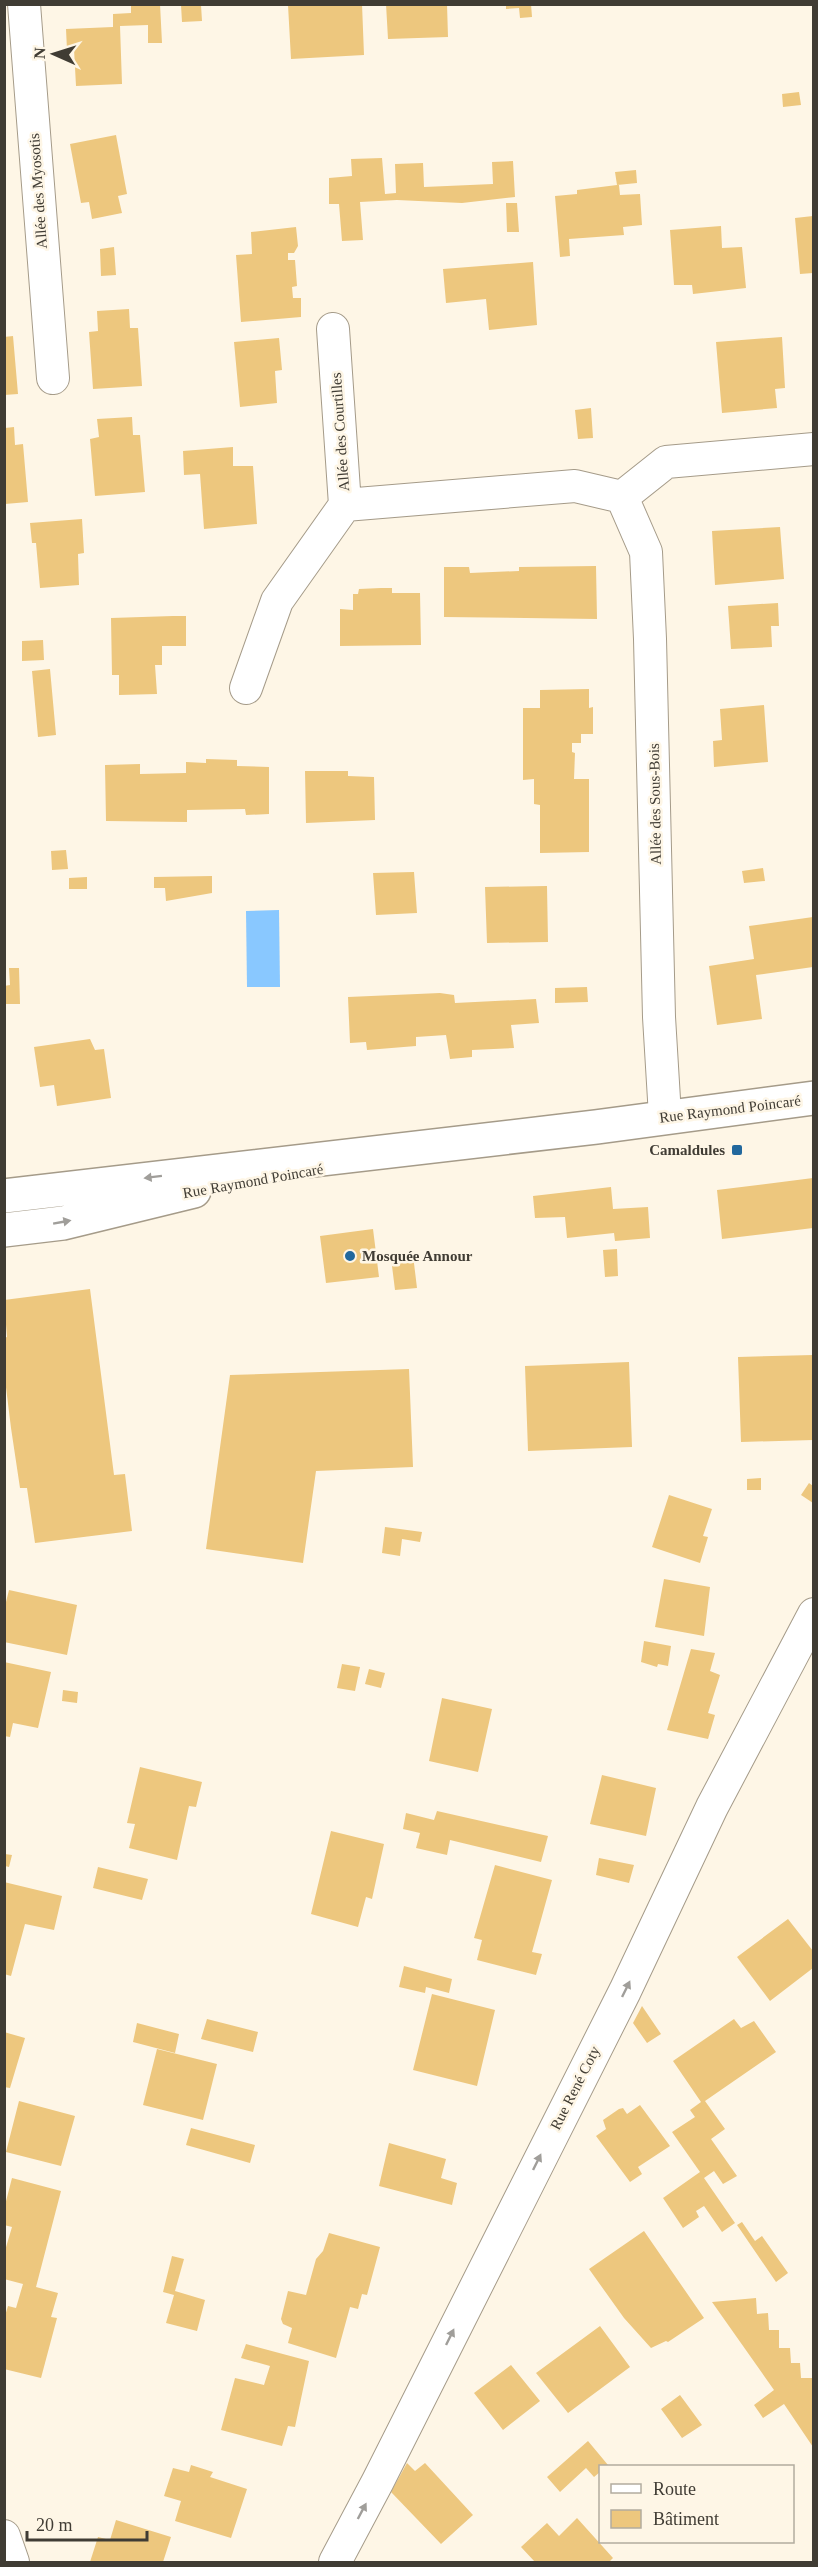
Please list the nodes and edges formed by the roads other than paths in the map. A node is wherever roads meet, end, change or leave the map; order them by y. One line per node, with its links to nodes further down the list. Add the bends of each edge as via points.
1 (24, 4): 3 (street, Allée des Myosotis)
2 (333, 329): 6 (street, Allée des Courtilles)
3 (53, 378)
4 (813, 449): 5 (street, via 666,462)
5 (622, 497): 6 (street, via 575,486); 9 (street, Allée des Sous-Bois, via 646,552 659,1017)
6 (345, 505): 7 (street, Allée des Courtilles, via 277,601)
7 (246, 688)
8 (813, 1098): 9 (main road, Rue Raymond Poincaré)
9 (666, 1116): 10 (main road, Rue Raymond Poincaré)
10 (503, 1137): 11 (main road, Rue Raymond Poincaré, one-way to 11); 12 (main road, Rue Raymond Poincaré, one-way to 10, via 63,1223 190,1191)
11 (4, 1196)
12 (4, 1230)
13 (813, 1614): 16 (street, Rue René Coty, one-way to 13, via 625,1991 712,1807)
14 (4, 2536): 15 (street)
15 (13, 2562)
16 (335, 2562)

